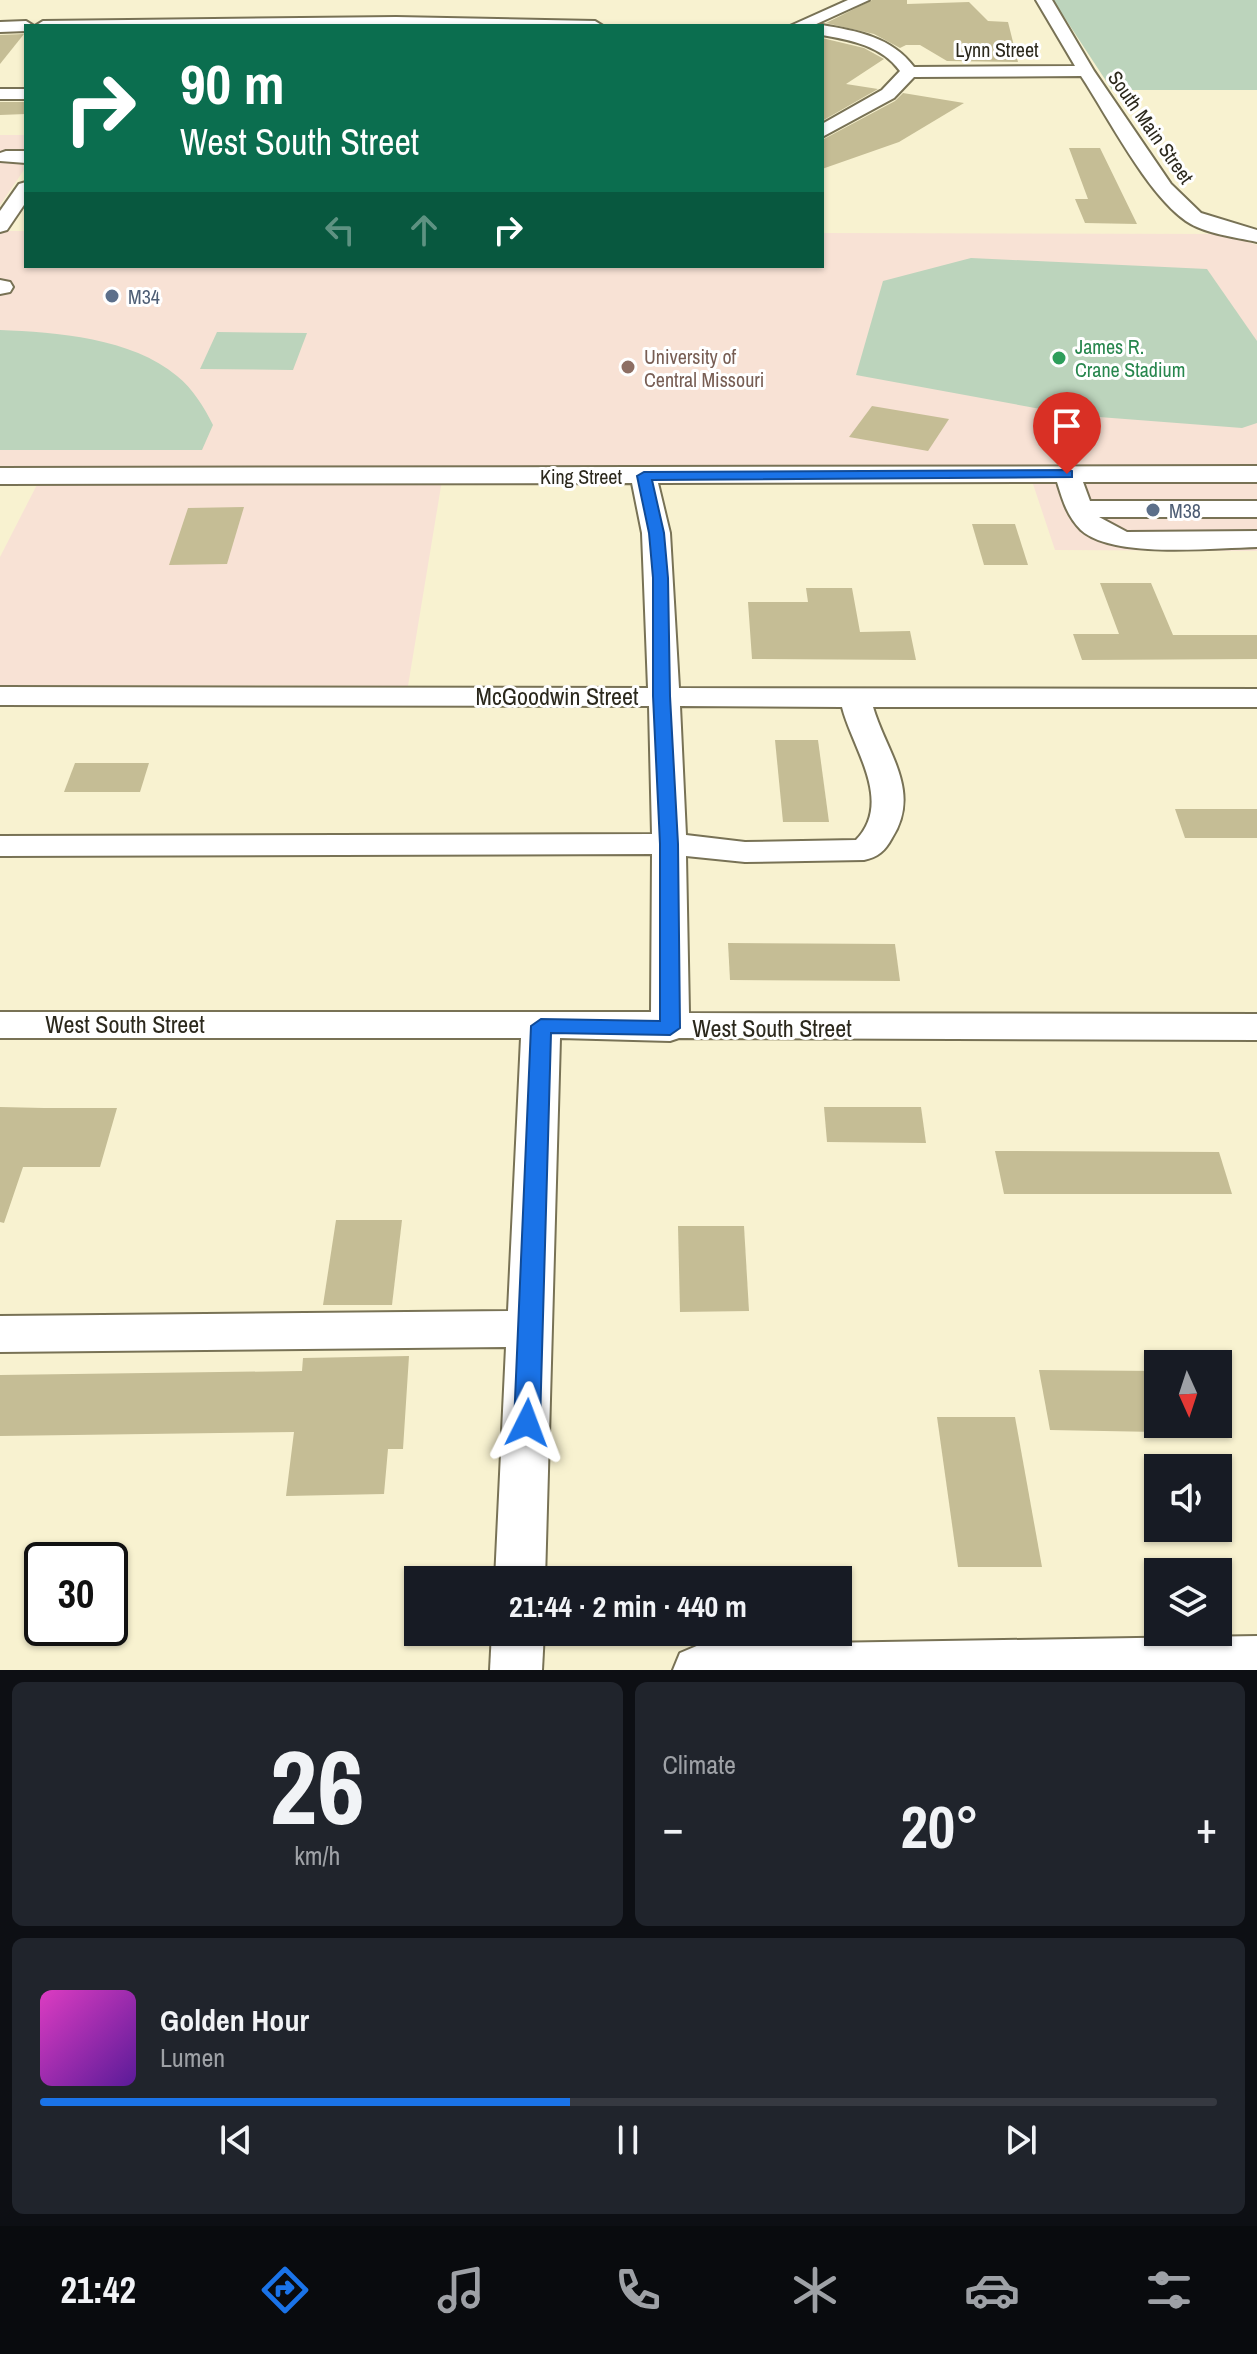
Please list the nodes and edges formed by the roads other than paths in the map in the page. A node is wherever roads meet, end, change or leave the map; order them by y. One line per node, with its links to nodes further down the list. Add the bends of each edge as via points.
1 (861, 0): 6 (street)
2 (1044, 0): 10 (street, South Main Street)
3 (139, 20): 4 (street); 5 (street, via 302,17)
4 (75, 24)
5 (530, 24)
6 (804, 24)
7 (24, 26): 8 (street)
8 (0, 27)
9 (824, 30): 11 (street, via 877,43 902,59)
10 (1086, 71): 11 (street, Lynn Street); 17 (street, South Main Street, via 1184,210 1222,228)
11 (909, 72): 14 (street, via 888,94)
12 (0, 94): 13 (street)
13 (24, 94)
14 (824, 131)
15 (24, 191): 16 (street)
16 (0, 226)
17 (1257, 236)
18 (1067, 474): 19 (street, King Street); 21 (street, King Street); 22 (street)
19 (1257, 474)
20 (0, 476): 21 (street, King Street)
21 (644, 476): 26 (street, via 658,548)
22 (1078, 509): 23 (street); 24 (street, via 1097,530 1126,540)
23 (1257, 509)
24 (1257, 539)
25 (0, 696): 26 (street, McGoodwin Street)
26 (662, 696): 27 (street, McGoodwin Street); 29 (street)
27 (855, 697): 28 (street, McGoodwin Street); 29 (street, via 888,784 888,808 871,845 864,850 745,852)
28 (1257, 698)
29 (669, 844): 30 (street); 34 (street)
30 (0, 846)
31 (0, 1025): 32 (street, West South Street)
32 (541, 1026): 34 (street, West South Street); 35 (street)
33 (1257, 1027): 34 (street, West South Street)
34 (670, 1028)
35 (531, 1329): 36 (street); 37 (street)
36 (0, 1334)
37 (521, 1566)
38 (517, 1646): 40 (street)
39 (1257, 1660): 41 (street)
40 (516, 1670)
41 (699, 1670)

